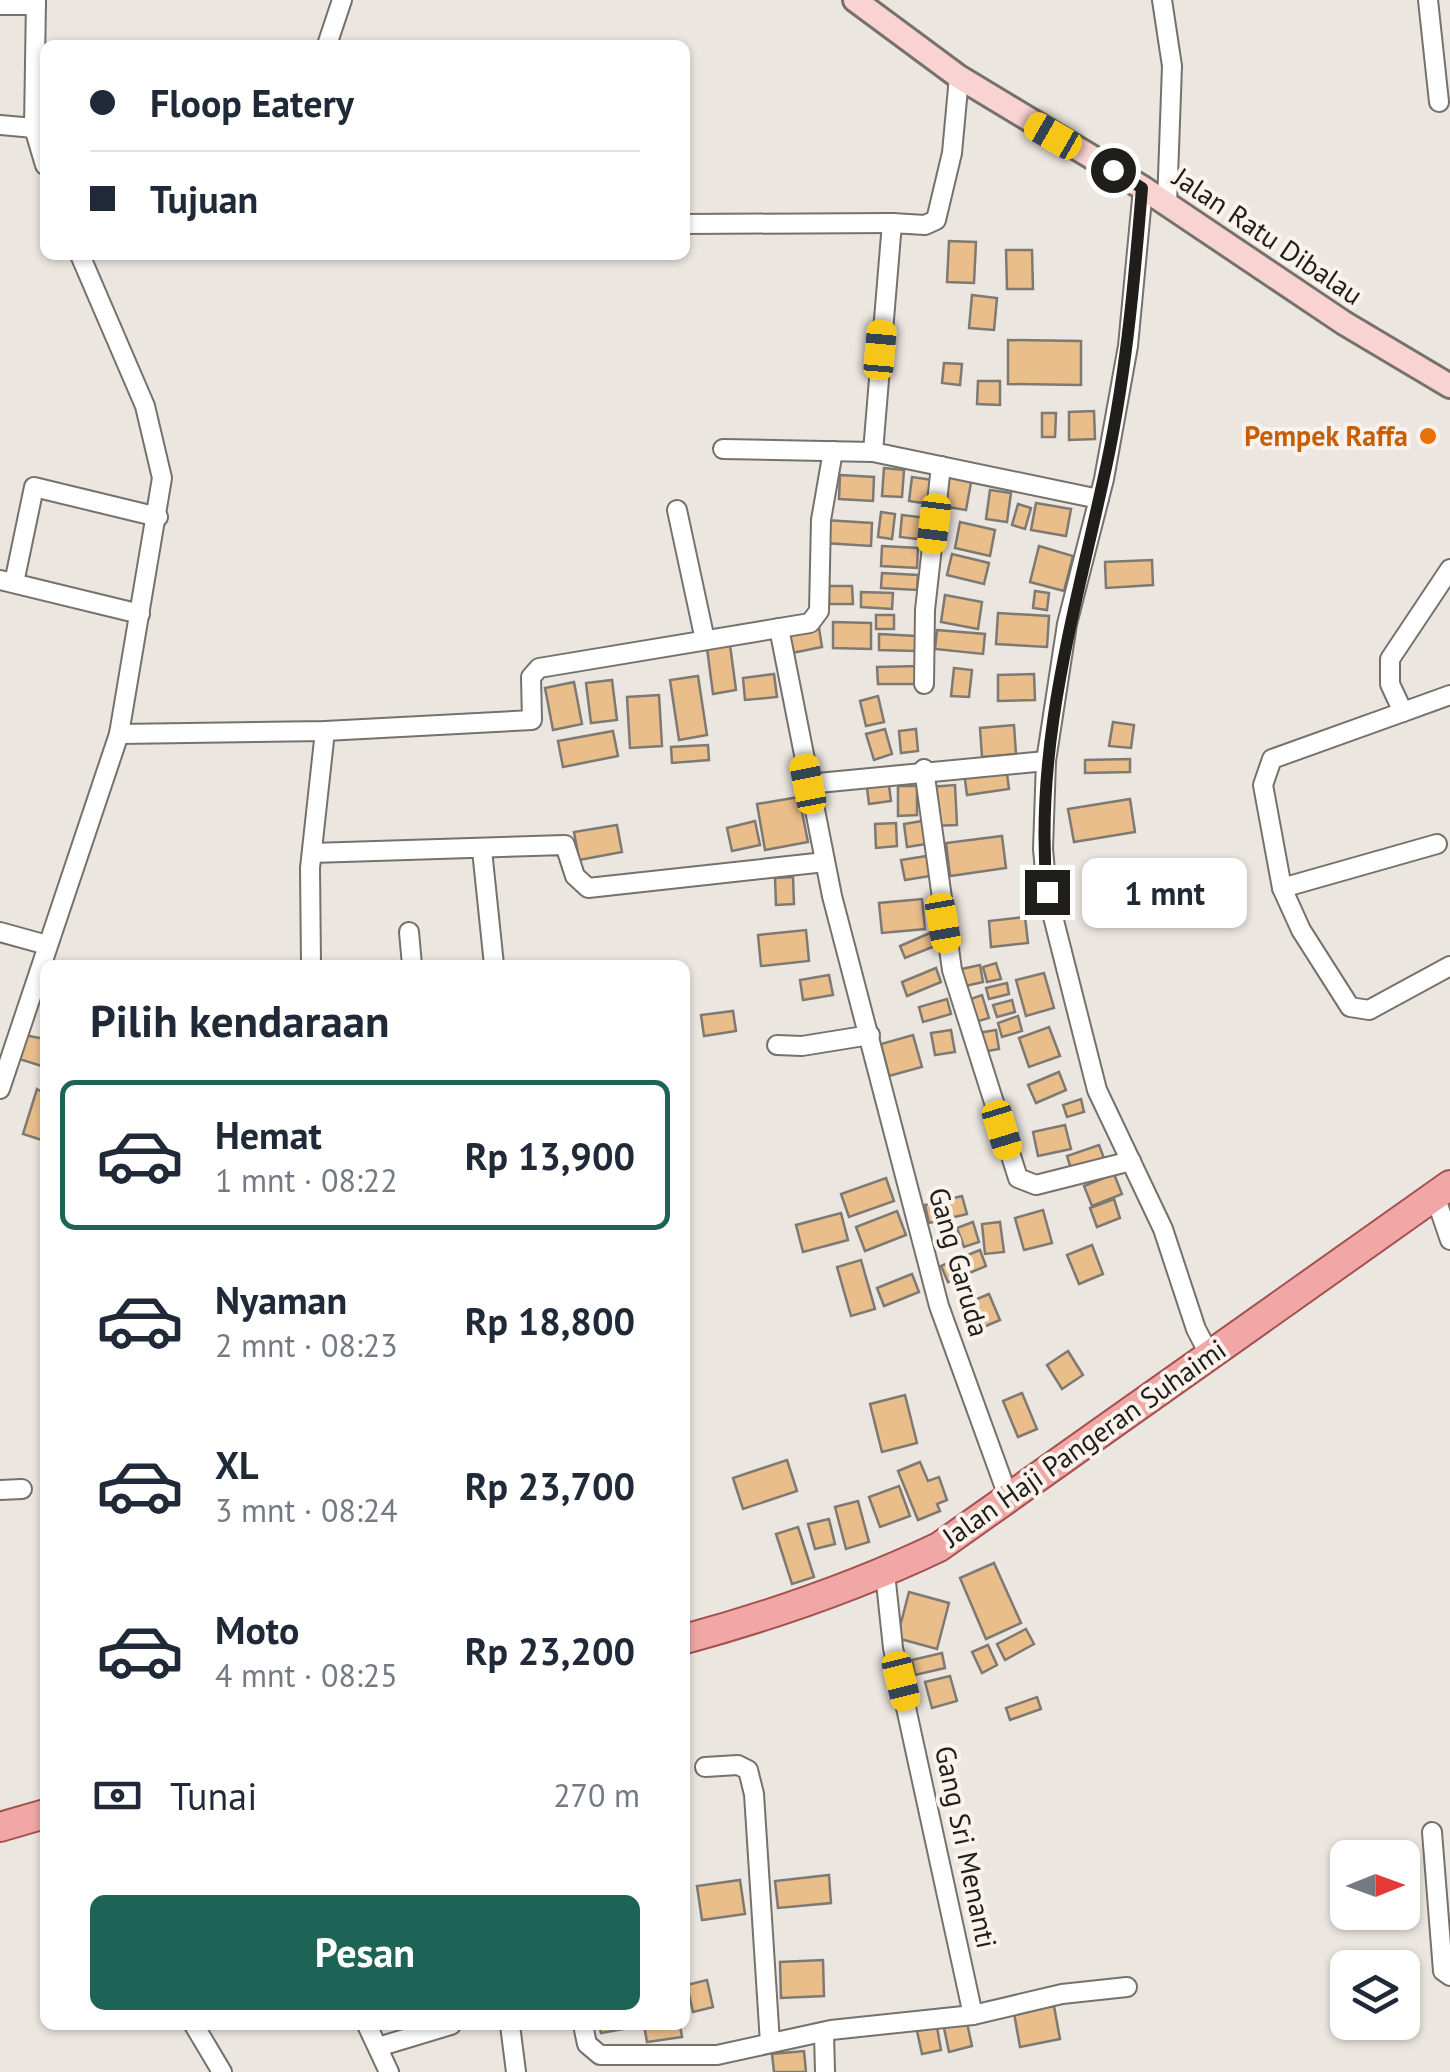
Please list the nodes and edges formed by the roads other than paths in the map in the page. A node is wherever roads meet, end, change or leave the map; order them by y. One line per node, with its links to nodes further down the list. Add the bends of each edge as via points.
1 (342, 0): 7 (street)
2 (855, 0): 8 (main road, Jalan Ratu Dibalau)
3 (1162, 0): 13 (street, via 1172,66)
4 (1428, 0): 9 (street)
5 (36, 2): 6 (street); 10 (street)
6 (0, 5)
7 (330, 40)
8 (959, 77): 12 (main road, Jalan Ratu Dibalau); 15 (street, via 943,204 931,224)
9 (1439, 102)
10 (38, 122): 11 (street)
11 (0, 125)
12 (1142, 188): 13 (main road, Jalan Ratu Dibalau); 22 (street, via 1128,346)
13 (1167, 204): 17 (main road, Jalan Ratu Dibalau)
14 (690, 224): 15 (street)
15 (892, 224): 20 (street)
16 (82, 260): 24 (street, via 155,438 162,478)
17 (1450, 386)
18 (723, 449): 19 (street)
19 (833, 451): 20 (street); 28 (street, via 816,619)
20 (873, 452): 21 (street)
21 (941, 466): 22 (street); 30 (street, via 924,610)
22 (1099, 499): 35 (street, via 1067,624)
23 (677, 510): 29 (street)
24 (158, 517): 26 (street, via 34,487); 27 (street)
25 (1450, 569): 32 (street, via 1390,659 1390,684)
26 (7, 582): 27 (street)
27 (140, 614): 34 (street)
28 (779, 628): 29 (street); 37 (street, Gang Garuda)
29 (705, 640): 33 (street, via 539,668 531,677 532,720)
30 (924, 684)
31 (1450, 694): 32 (street)
32 (1403, 712): 42 (street, via 1267,764 1263,785)
33 (325, 731): 34 (street); 40 (street)
34 (118, 734): 45 (street)
35 (1046, 761): 36 (street); 55 (street, via 1047,892 1096,1090)
36 (924, 769): 37 (street); 55 (street, via 952,970 1018,1178 1036,1186)
37 (808, 784): 41 (street, Gang Garuda)
38 (1437, 844): 42 (street)
39 (482, 850): 40 (street); 41 (street, via 566,845 574,876 588,888); 49 (street)
40 (312, 853): 47 (street)
41 (825, 862): 52 (street, Gang Garuda)
42 (1282, 888): 51 (street, via 1353,1009 1369,1010)
43 (0, 932): 45 (street)
44 (409, 932): 48 (street)
45 (47, 945): 46 (street)
46 (42, 960)
47 (311, 960)
48 (412, 960)
49 (493, 960)
50 (40, 966): 54 (street)
51 (1450, 966)
52 (870, 1035): 53 (street); 61 (street, Gang Garuda, via 940,1306)
53 (777, 1045)
54 (0, 1089)
55 (1131, 1161): 58 (street)
56 (1442, 1190): 57 (street); 58 (main road, Jalan Haji Pangeran Suhaimi)
57 (1450, 1240)
58 (1210, 1354): 61 (main road, Jalan Haji Pangeran Suhaimi)
59 (0, 1490): 60 (street)
60 (22, 1490)
61 (1008, 1498): 62 (main road, Jalan Haji Pangeran Suhaimi, via 939,1547)
62 (885, 1573): 63 (main road, Jalan Haji Pangeran Suhaimi); 71 (street, Gang Sri Menanti, via 893,1648)
63 (690, 1639)
64 (705, 1766): 78 (street, via 748,1770 754,1794)
65 (40, 1815): 66 (main road)
66 (0, 1827)
67 (1432, 1832): 68 (street)
68 (1442, 1895): 69 (street, via 1444,1971)
69 (1450, 1976)
70 (1128, 1987): 71 (street)
71 (973, 2015): 77 (street)
72 (197, 2030): 81 (street)
73 (370, 2030): 79 (street)
74 (434, 2030): 79 (street)
75 (511, 2030): 82 (street)
76 (584, 2030): 78 (street, via 587,2044 600,2055 718,2055)
77 (824, 2032): 78 (street); 83 (street)
78 (770, 2043)
79 (378, 2046): 80 (street)
80 (381, 2070)
81 (222, 2072)
82 (516, 2072)
83 (825, 2072)

